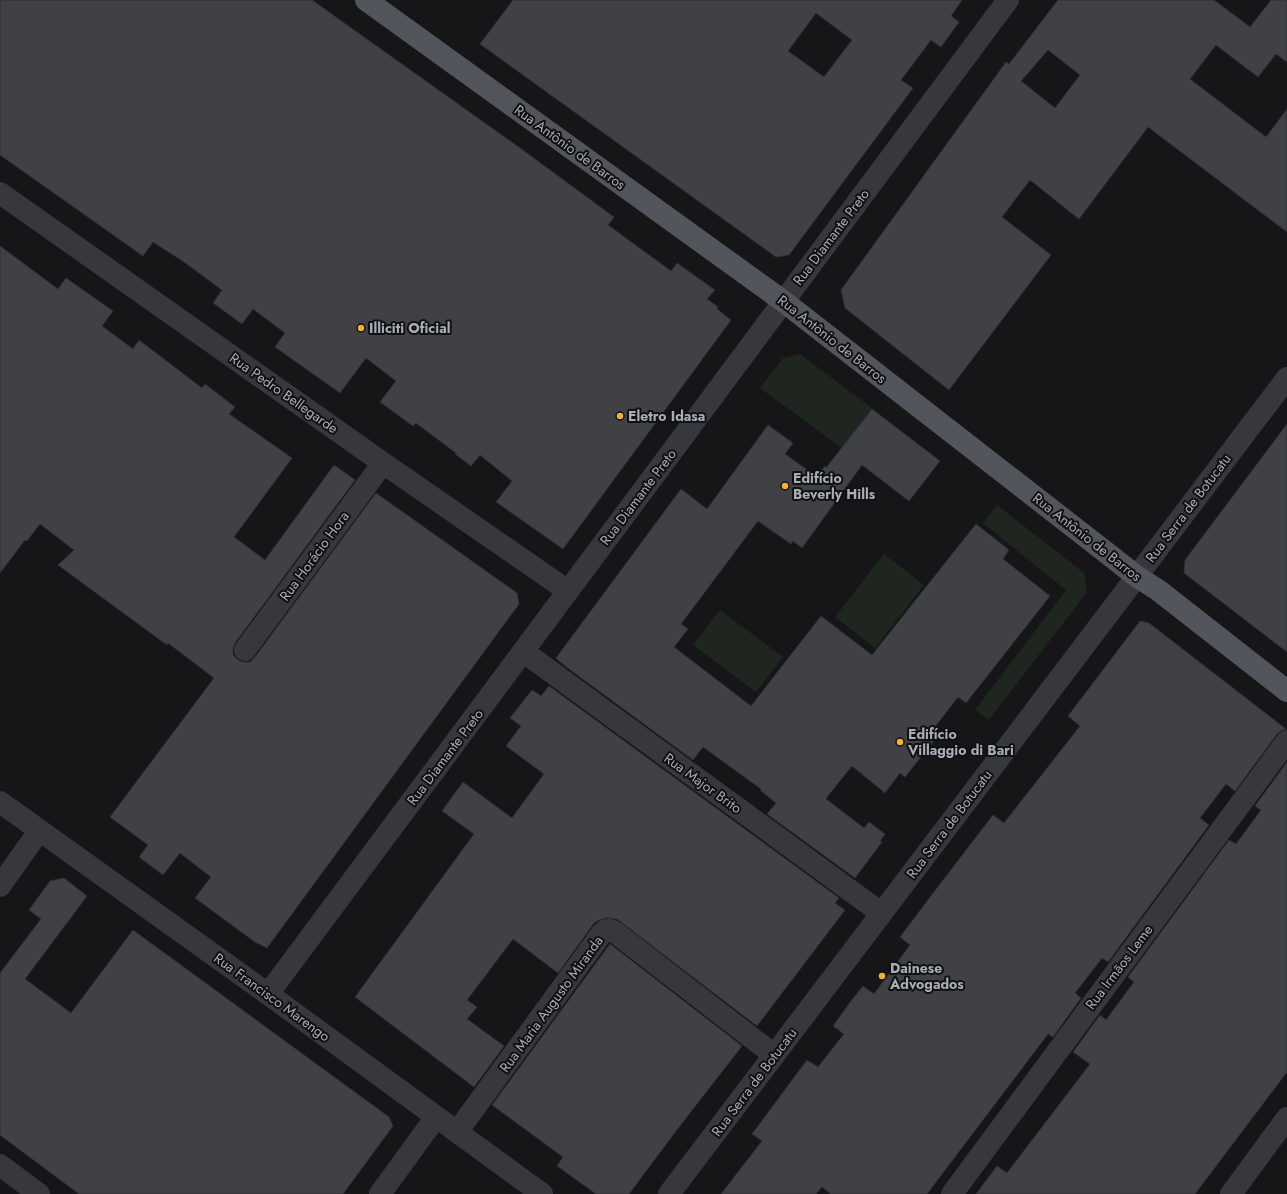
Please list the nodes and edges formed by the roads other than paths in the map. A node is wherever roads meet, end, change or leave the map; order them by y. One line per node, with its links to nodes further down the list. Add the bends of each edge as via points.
1 (366, 0): 4 (main road, Rua Antônio de Barros)
2 (1008, 0): 4 (street, Rua Diamante Preto)
3 (0, 194): 6 (street, Rua Pedro Bellegarde)
4 (783, 301): 7 (main road, Rua Antônio de Barros); 8 (street, Rua Diamante Preto)
5 (1287, 378): 7 (street, Rua Serra de Botucatu)
6 (383, 463): 8 (street, Rua Pedro Bellegarde); 9 (street, Rua Horácio Hora)
7 (1136, 576): 11 (main road, Rua Antônio de Barros, via 1158,590); 16 (street, Rua Serra de Botucatu)
8 (568, 590): 10 (street, Rua Diamante Preto)
9 (245, 650)
10 (524, 652): 16 (street, Rua Major Brito); 17 (street, Rua Diamante Preto)
11 (1287, 691)
12 (1287, 741): 27 (street, Rua Irmãos Leme)
13 (0, 802): 14 (street, Rua Francisco Marengo)
14 (39, 831): 15 (street); 17 (street, Rua Francisco Marengo)
15 (0, 886)
16 (881, 914): 18 (street, Rua Serra de Botucatu)
17 (268, 994): 19 (street, Rua Francisco Marengo)
18 (774, 1055): 21 (street, Rua Maria Augusto Miranda, via 616,933 606,930); 26 (street, Rua Serra de Botucatu)
19 (436, 1117): 21 (street, Rua Francisco Marengo); 24 (street)
20 (1287, 1118): 28 (street)
21 (457, 1132): 25 (street, Rua Francisco Marengo)
22 (0, 1165): 23 (street)
23 (35, 1193)
24 (380, 1194)
25 (542, 1194)
26 (669, 1194)
27 (952, 1194)
28 (1231, 1194)

